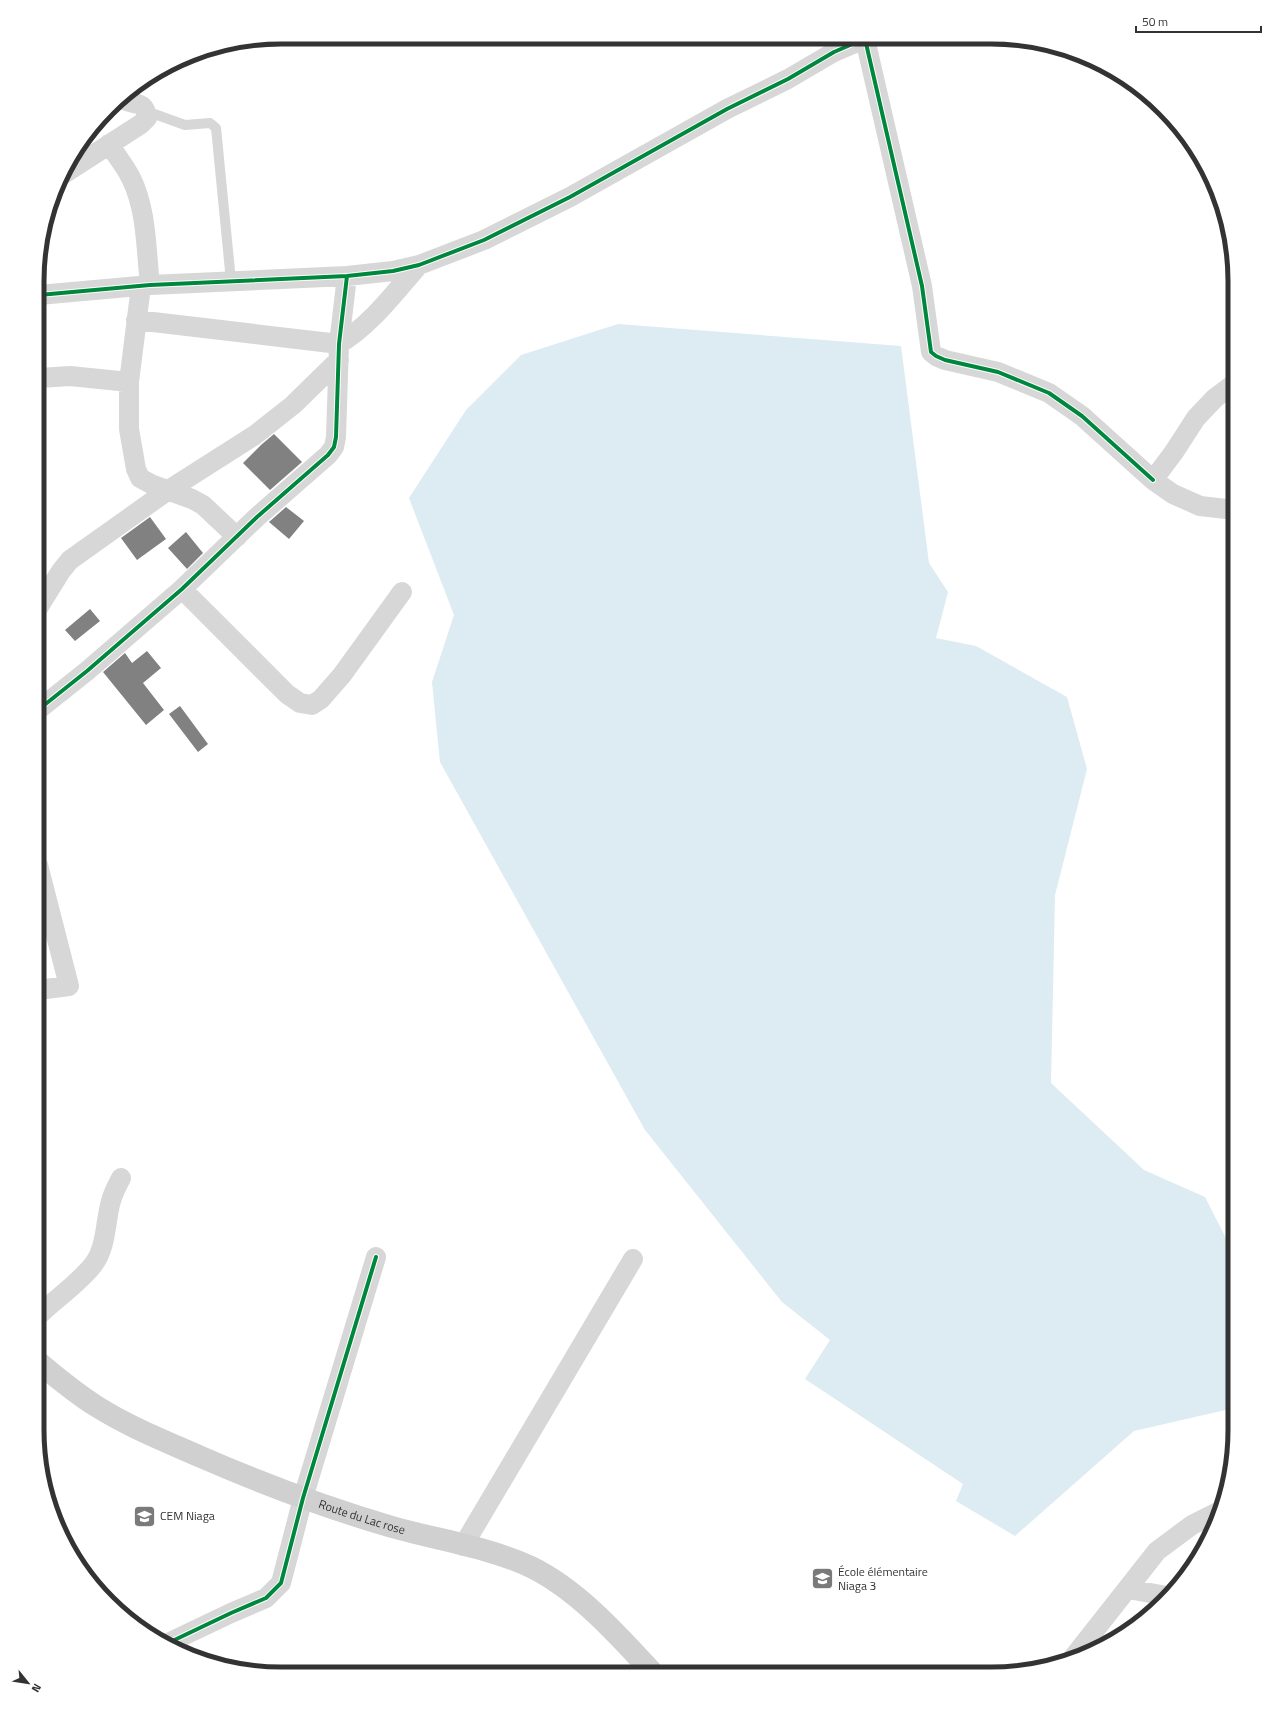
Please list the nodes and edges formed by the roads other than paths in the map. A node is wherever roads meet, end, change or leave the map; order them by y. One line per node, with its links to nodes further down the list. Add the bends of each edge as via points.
1 (852, 44): 7 (street, via 726,109 570,197 484,240)
2 (865, 44): 17 (street, via 922,286 931,352 944,360 998,372 1049,393 1082,416)
3 (127, 102): 4 (street, via 140,104)
4 (146, 110): 5 (street, via 147,118 141,124); 9 (lane, via 185,125 210,123 216,128)
5 (109, 144): 6 (street); 10 (street, via 131,178 140,202 144,229)
6 (73, 168)
7 (419, 265): 8 (street, via 393,271); 13 (street)
8 (347, 276): 9 (street); 13 (street)
9 (231, 281): 10 (street)
10 (145, 286): 11 (street); 12 (street)
11 (44, 295)
12 (136, 320): 13 (street); 15 (street)
13 (339, 352): 18 (street, via 292,405 255,434); 20 (street, via 339,399 334,447)
14 (44, 378): 15 (street, via 70,376)
15 (129, 382): 18 (street, via 129,429 136,468 140,478)
16 (1228, 388): 17 (street, via 1214,398 1196,418)
17 (1152, 480): 19 (street, via 1172,494 1200,506)
18 (167, 491): 20 (street, via 202,505); 23 (street, via 70,560)
19 (1228, 509)
20 (238, 537): 21 (street)
21 (182, 589): 22 (street, via 287,694 300,703 312,705 321,699 342,675); 24 (street)
22 (402, 592)
23 (44, 598)
24 (44, 705)
25 (44, 916): 26 (street, via 68,986)
26 (44, 989)
27 (120, 1178): 30 (street, via 111,1201 102,1247 94,1264)
28 (376, 1257): 32 (street)
29 (633, 1259): 34 (street)
30 (44, 1311)
31 (44, 1367): 32 (main road, Route du Lac rose, via 96,1406 147,1434)
32 (302, 1498): 34 (main road, Route du Lac rose, via 392,1527); 37 (street, via 281,1583 266,1598)
33 (1212, 1515): 35 (street, via 1192,1525 1157,1551)
34 (463, 1546): 39 (main road, Route du Lac rose, via 507,1557 559,1583)
35 (1128, 1589): 36 (street); 38 (street)
36 (1162, 1595)
37 (172, 1641)
38 (1079, 1650)
39 (647, 1667)

